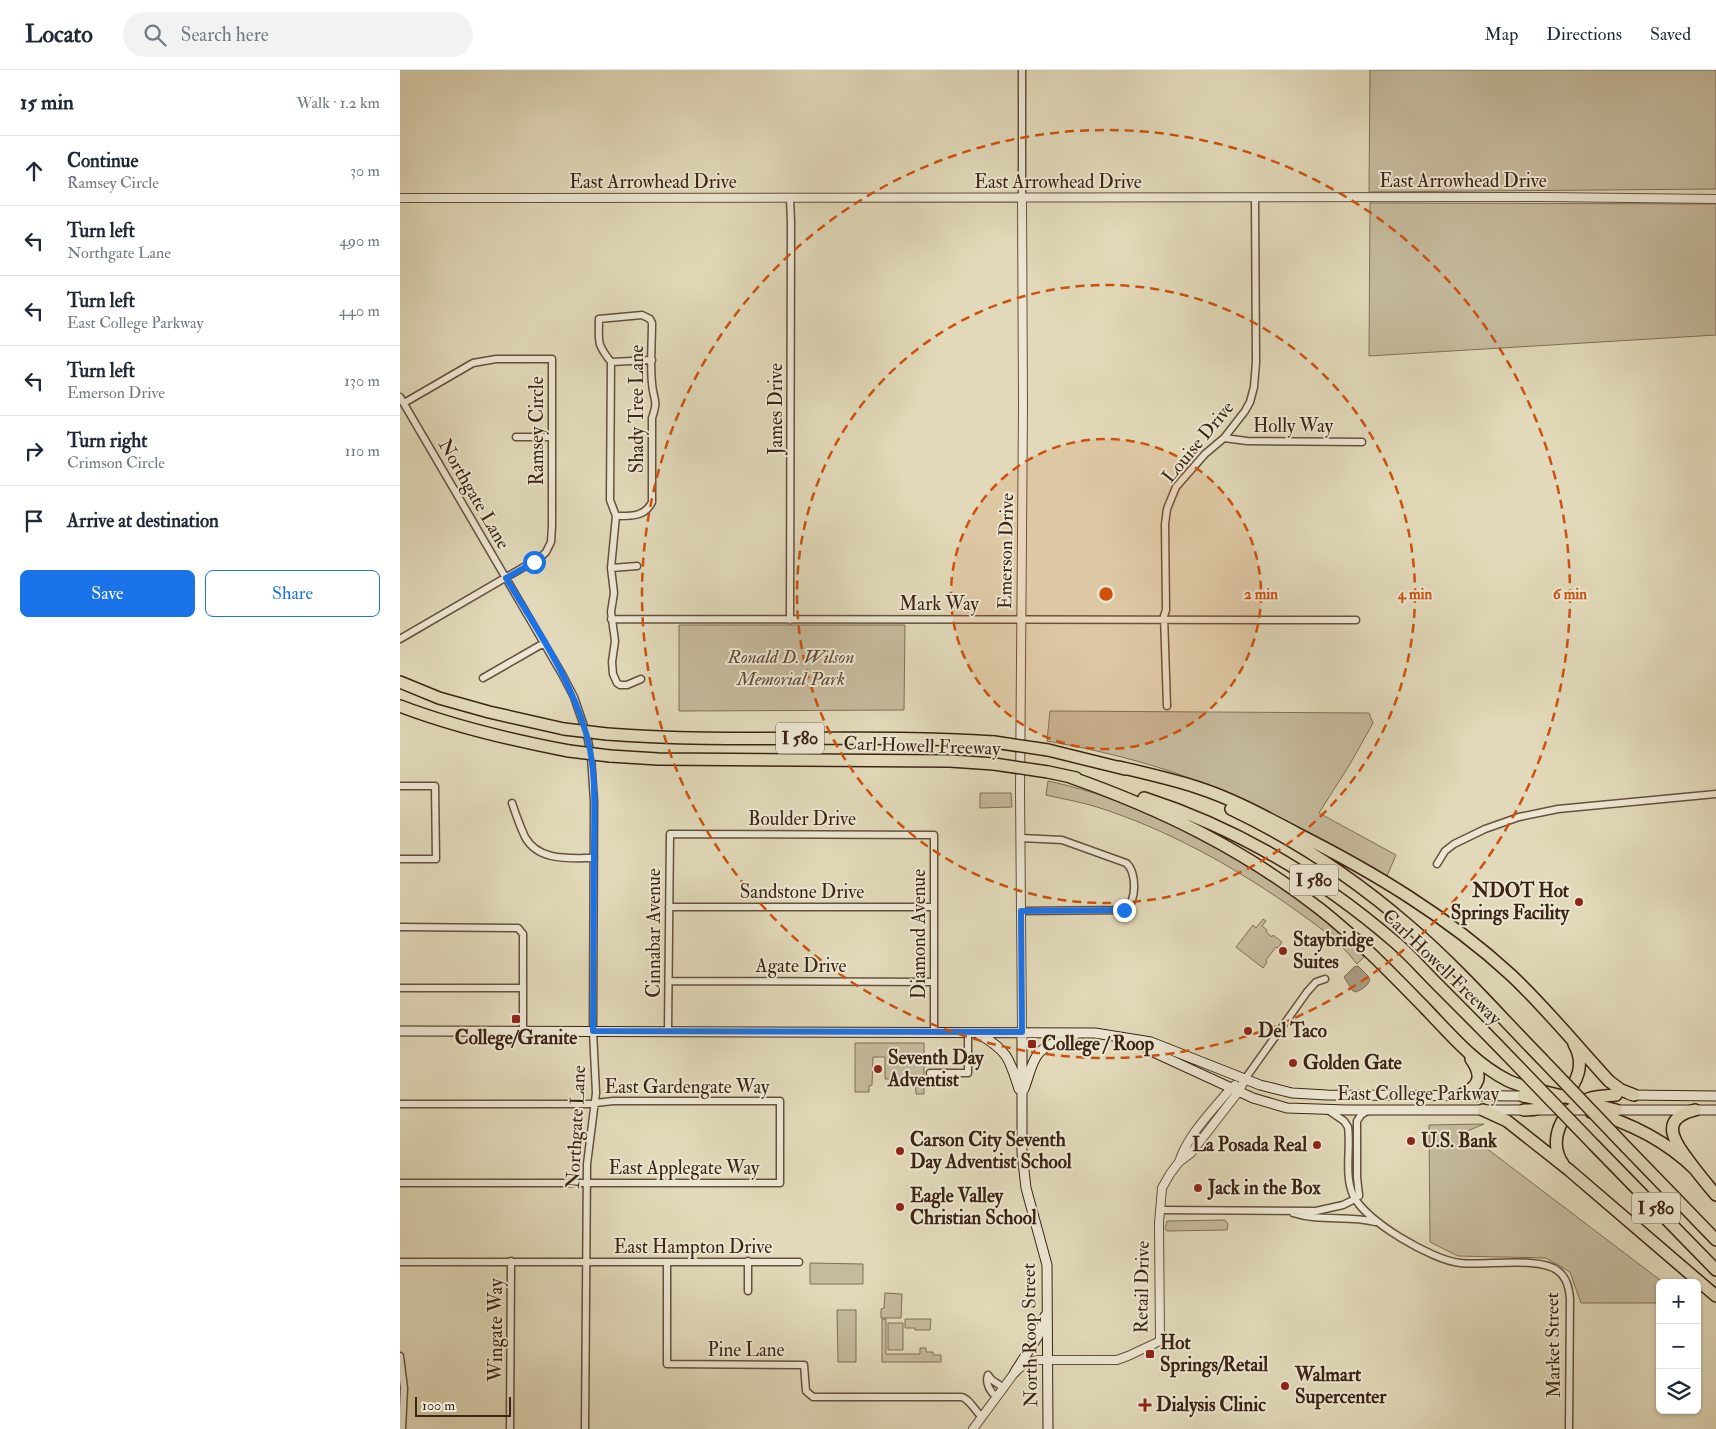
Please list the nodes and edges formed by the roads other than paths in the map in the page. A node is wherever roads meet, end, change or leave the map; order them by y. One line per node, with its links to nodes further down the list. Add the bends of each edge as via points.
1 (1022, 70): 4 (street, Emerson Drive)
2 (400, 198): 3 (street, East Arrowhead Drive)
3 (790, 198): 4 (street, East Arrowhead Drive); 21 (street, James Drive)
4 (1022, 198): 5 (street, East Arrowhead Drive); 20 (street, Emerson Drive)
5 (1255, 198): 6 (street, East Arrowhead Drive); 13 (street, Louise Drive, via 1254,387 1245,411)
6 (1716, 199)
7 (652, 360): 8 (street); 8 (street, Shady Tree Lane, via 652,323 642,315 599,319 599,344); 15 (street, Shady Tree Lane, via 656,407 652,418 652,502 643,513)
8 (611, 362): 15 (street, Shady Tree Lane, via 610,500)
9 (400, 397): 10 (street, Northgate Lane)
10 (404, 403): 12 (street, Ramsey Circle, via 473,363 496,359 552,359); 18 (street, Northgate Lane)
11 (516, 437): 12 (street)
12 (552, 437): 18 (street, Ramsey Circle, via 551,542 541,557)
13 (1224, 438): 14 (street, Holly Way); 22 (street, Louise Drive, via 1190,470 1176,488 1167,509)
14 (1362, 442)
15 (616, 516): 17 (street, Shady Tree Lane)
16 (637, 566): 17 (street)
17 (611, 568): 19 (street, Shady Tree Lane, via 614,593)
18 (506, 578): 24 (street, Ramsey Circle); 25 (street, Northgate Lane)
19 (611, 619): 21 (street, Mark Way); 27 (street, Shady Tree Lane, via 615,642 613,677 620,685)
20 (1021, 619): 21 (street, Mark Way); 22 (street, Mark Way); 38 (street, Emerson Drive)
21 (790, 620)
22 (1164, 620): 23 (street, Mark Way); 30 (street, Louise Drive)
23 (1356, 620)
24 (400, 639)
25 (544, 643): 26 (street); 39 (street, Northgate Lane, via 574,698 587,735 593,786)
26 (484, 678)
27 (641, 679)
28 (400, 682): 31 (highway, Carl Howell Freeway / I 580, bridge, via 439,698 564,729 670,738 994,742 1048,750)
29 (400, 706): 32 (highway, Carl Howell Freeway / I 580, bridge, via 518,742 610,756 676,760 950,761 994,764)
30 (1167, 706)
31 (1119, 767): 60 (highway, via 1224,798 1329,849 1396,888 1455,928 1497,963); 92 (highway, Carl Howell Freeway / I 580, bridge, via 1203,796 1290,839 1381,902 1430,945)
32 (1070, 777): 61 (highway, via 1122,795 1187,824 1280,880 1361,944); 99 (highway, Carl Howell Freeway / I 580, bridge, via 1199,818 1271,854 1329,890 1397,944)
33 (400, 786): 40 (street, via 435,786 436,859)
34 (1716, 794): 41 (street, via 1531,814 1459,841 1447,849)
35 (512, 804): 39 (street, via 526,839 540,852 559,858)
36 (670, 834): 37 (street, Boulder Drive); 42 (street, Cinnabar Avenue)
37 (934, 835): 43 (street, Diamond Avenue)
38 (1021, 838): 44 (street, Emerson Drive); 44 (street, via 1062,840 1123,862 1132,869 1133,882 1132,902 1121,911)
39 (594, 858): 53 (street, Northgate Lane)
40 (400, 859)
41 (1437, 864)
42 (670, 907): 43 (street, Sandstone Drive); 47 (street, Cinnabar Avenue)
43 (934, 908): 48 (street, Diamond Avenue)
44 (1021, 911): 56 (street, Emerson Drive)
45 (400, 927): 50 (street, via 518,928 523,934)
46 (1324, 979): 63 (street, via 1307,992)
47 (669, 981): 48 (street, Agate Drive); 54 (street, Cinnabar Avenue)
48 (934, 982): 55 (street, Diamond Avenue)
49 (400, 988): 50 (street)
50 (524, 988): 52 (street)
51 (400, 1031): 52 (main road, East College Parkway)
52 (523, 1031): 53 (main road, East College Parkway)
53 (593, 1031): 54 (main road, East College Parkway); 72 (street, Northgate Lane)
54 (668, 1031): 55 (main road, East College Parkway)
55 (934, 1032): 58 (main road, East College Parkway)
56 (1022, 1032): 57 (main road, East College Parkway); 58 (main road, East College Parkway); 68 (main road, North Roop Street)
57 (1080, 1032): 59 (main road, East College Parkway, via 1106,1033); 68 (main road, via 1040,1052)
58 (973, 1033): 62 (street, via 968,1073); 68 (main road, via 1004,1050)
59 (1135, 1040): 63 (main road, East College Parkway, via 1151,1042); 64 (main road, East College Parkway, via 1151,1051)
60 (1571, 1040): 67 (highway, via 1612,1084); 71 (highway, via 1578,1052 1579,1067 1570,1090)
61 (1462, 1047): 65 (highway, via 1476,1067 1478,1076 1473,1087); 71 (highway, via 1493,1072)
62 (930, 1073)
63 (1245, 1080): 64 (street, Retail Drive); 65 (main road, East College Parkway, via 1298,1094)
64 (1235, 1090): 75 (main road, East College Parkway, via 1279,1106); 89 (street, Retail Drive, via 1191,1153 1179,1162 1165,1181)
65 (1461, 1095): 69 (main road, East College Parkway)
66 (1616, 1095): 67 (main road); 71 (main road); 74 (highway, via 1596,1097)
67 (1634, 1095): 70 (main road)
68 (1022, 1096): 102 (main road, North Roop Street, via 1023,1173 1045,1253)
69 (1523, 1096): 71 (highway)
70 (1716, 1096)
71 (1558, 1099): 74 (highway); 78 (highway, via 1539,1109)
72 (595, 1103): 73 (street, East Gardengate Way); 85 (street, East Gardengate Way, via 780,1101); 86 (street, Northgate Lane)
73 (400, 1104)
74 (1578, 1107): 78 (main road, East College Parkway); 79 (highway); 82 (highway, via 1559,1126 1556,1143 1561,1162); 83 (highway, via 1647,1132)
75 (1327, 1110): 76 (main road, East College Parkway); 88 (street, Market Street, via 1348,1126 1350,1186)
76 (1370, 1110): 77 (main road, East College Parkway); 88 (street, Market Street, via 1357,1121)
77 (1483, 1110): 78 (main road, East College Parkway); 82 (highway, via 1507,1121)
78 (1524, 1110)
79 (1616, 1110): 80 (main road)
80 (1694, 1110): 81 (main road); 83 (highway, via 1679,1117 1672,1132 1675,1142)
81 (1716, 1110)
82 (1569, 1170): 101 (highway)
83 (1695, 1170): 87 (highway)
84 (400, 1183): 86 (street, East Applegate Way)
85 (780, 1183): 86 (street, East Applegate Way)
86 (587, 1184): 96 (street, Northgate Lane)
87 (1716, 1195)
88 (1357, 1196): 90 (street, via 1327,1210); 91 (street, Market Street, via 1360,1205)
89 (1160, 1210): 90 (street); 104 (street, Retail Drive, via 1160,1341 1116,1360)
90 (1287, 1211): 91 (street, via 1316,1218 1360,1218)
91 (1376, 1222): 114 (street, Market Street, via 1444,1260 1537,1264 1558,1271 1567,1284 1570,1299)
92 (1716, 1240)
93 (511, 1261): 95 (street, East Hampton Drive); 96 (street, East Hampton Drive); 110 (street, Wingate Way)
94 (748, 1261): 97 (street, East Hampton Drive); 98 (street, East Hampton Drive); 100 (street)
95 (400, 1262)
96 (587, 1262): 97 (street, East Hampton Drive); 111 (street, Northgate Lane)
97 (667, 1262): 108 (street, Pine Lane, via 667,1364 804,1365 806,1391 813,1397 961,1397 968,1399)
98 (799, 1262)
99 (1716, 1270)
100 (748, 1291)
101 (1716, 1296)
102 (1047, 1311): 104 (main road, North Roop Street); 105 (main road, via 1038,1336)
103 (400, 1356): 109 (street, via 404,1382)
104 (1048, 1360): 105 (street, via 1026,1363); 113 (main road, North Roop Street)
105 (1015, 1372): 106 (street)
106 (1004, 1388): 107 (street); 107 (street, via 988,1375 990,1392)
107 (996, 1397): 108 (street)
108 (982, 1417): 112 (street)
109 (402, 1429)
110 (510, 1429)
111 (585, 1429)
112 (973, 1429)
113 (1048, 1429)
114 (1569, 1429)

